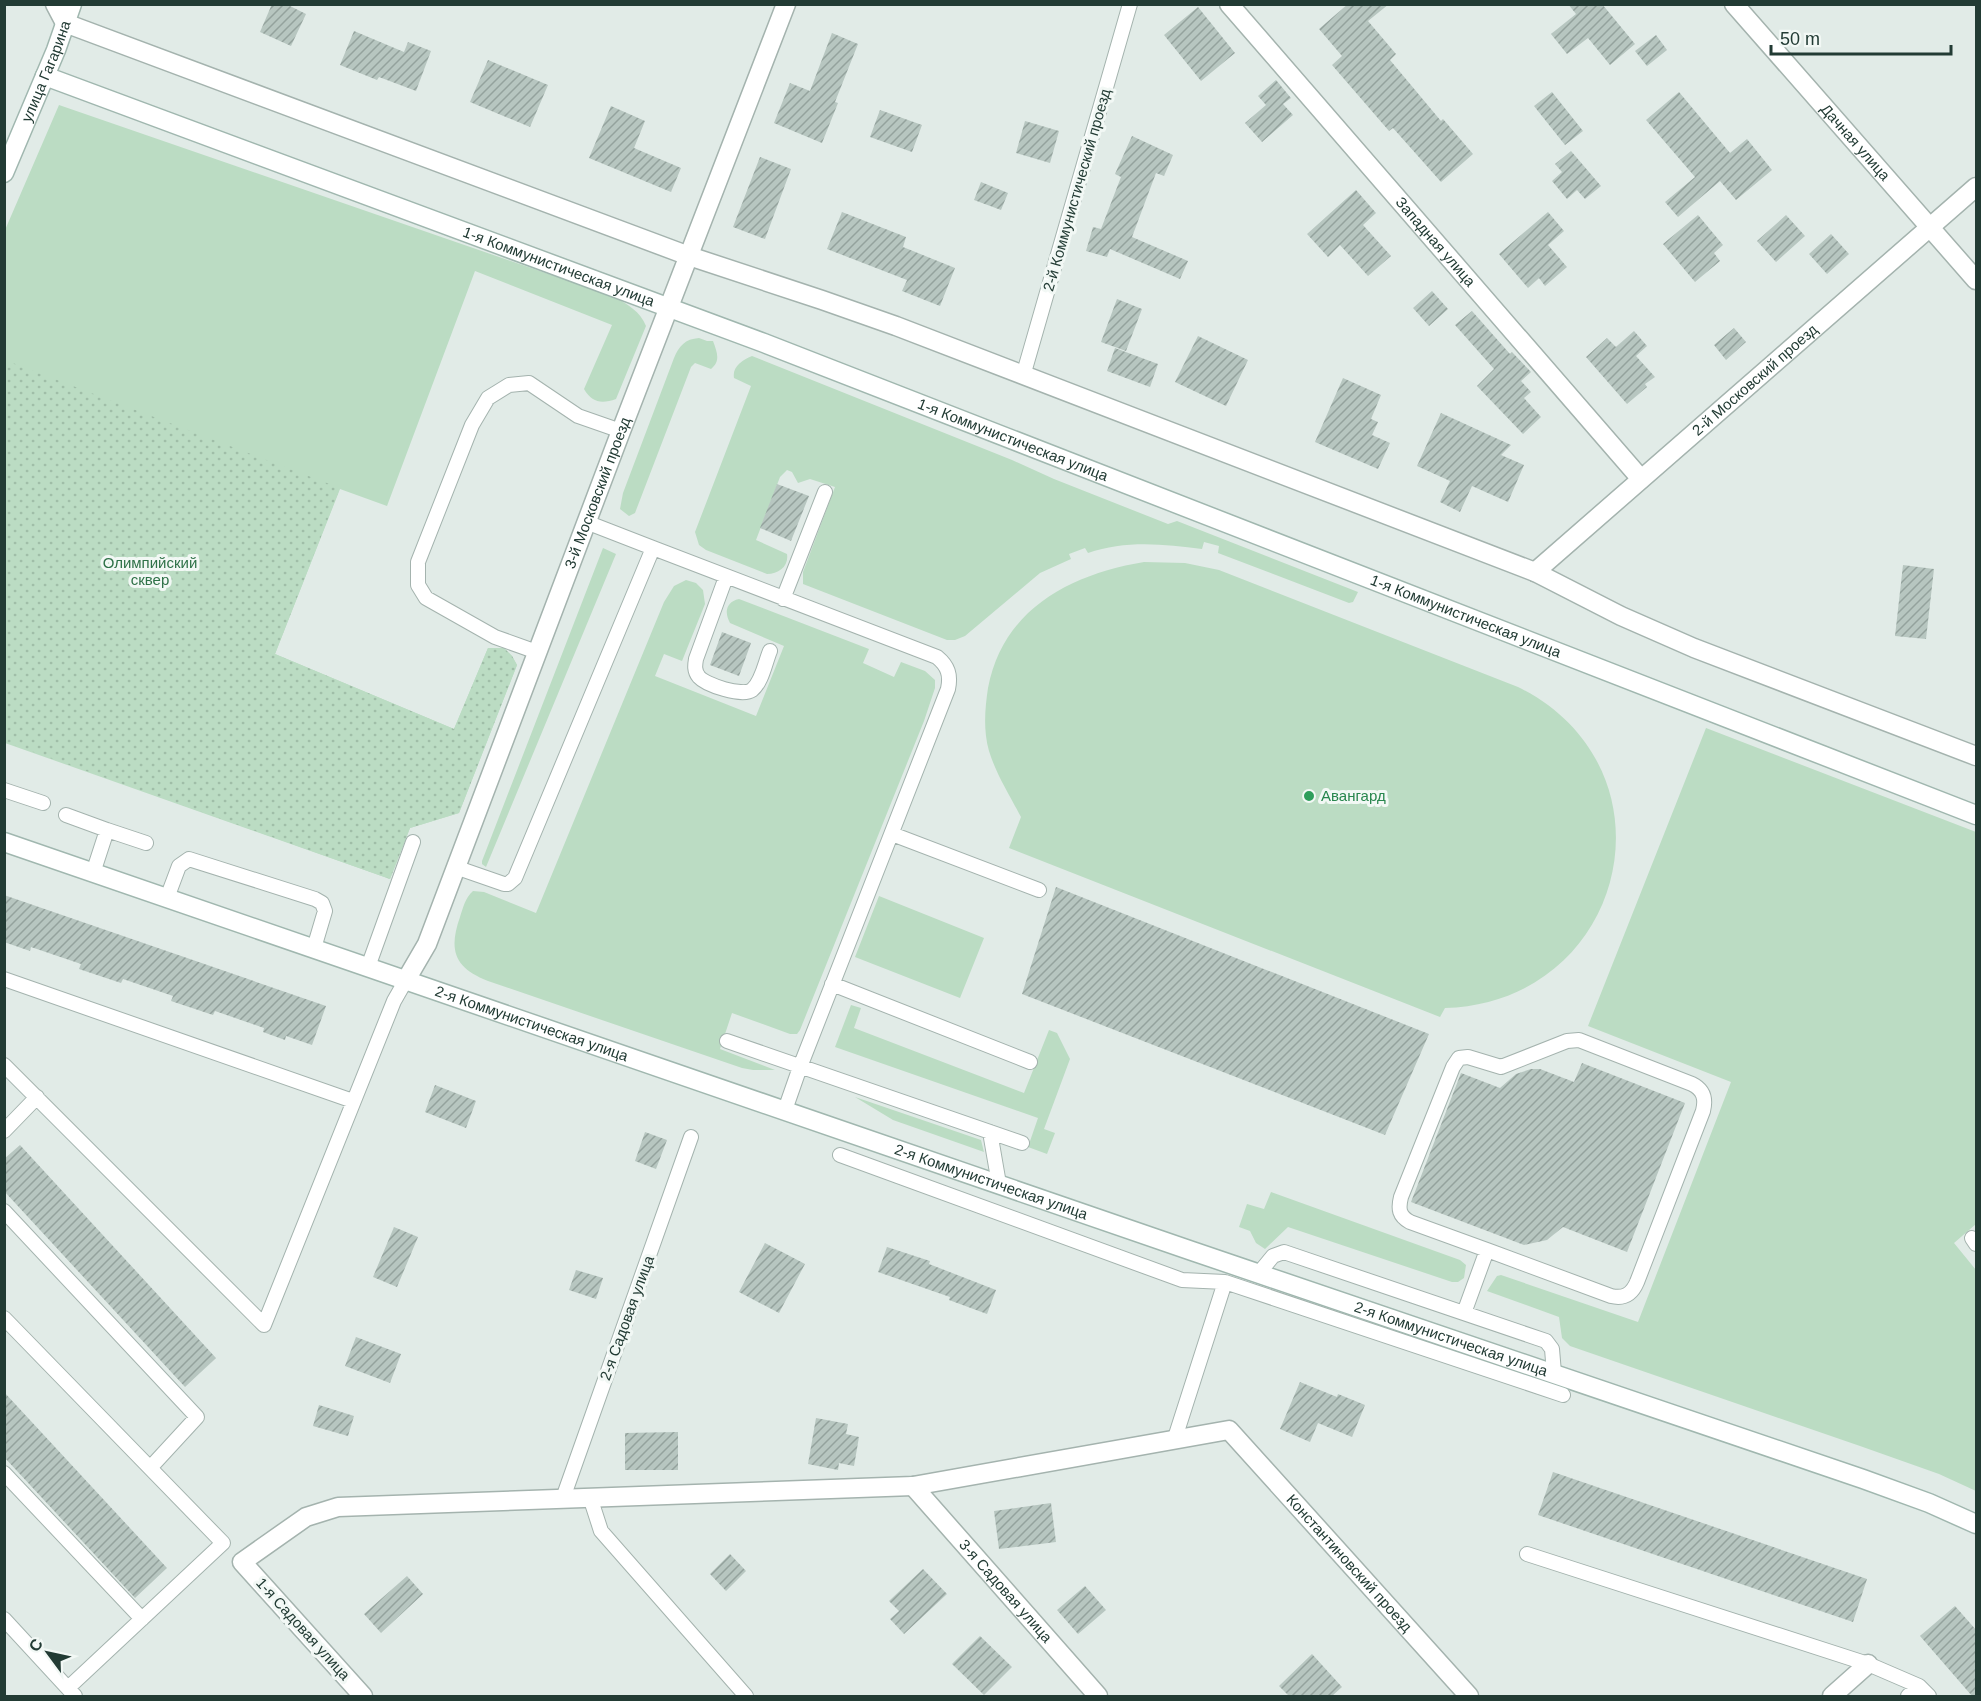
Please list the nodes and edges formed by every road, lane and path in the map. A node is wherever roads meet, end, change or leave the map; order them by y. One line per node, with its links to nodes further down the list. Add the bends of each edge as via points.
1 (55, 4): 7 (street)
2 (72, 4): 7 (street, улица Гагарина)
3 (786, 4): 12 (street, 3-й Московский проезд)
4 (1130, 4): 15 (lane, 2-й Коммунистический проезд)
5 (1229, 4): 17 (street, Западная улица)
6 (1734, 4): 11 (street, Дачная улица)
7 (65, 23): 8 (street, улица Гагарина); 12 (street)
8 (45, 76): 9 (street, улица Гагарина); 14 (street, 1-я Коммунистическая улица)
9 (4, 173)
10 (1977, 187): 11 (street, 2-й Московский проезд)
11 (1929, 228): 13 (street, Дачная улица); 17 (street, 2-й Московский проезд)
12 (688, 256): 14 (street, 3-й Московский проезд); 15 (street, via 858,312)
13 (1977, 280)
14 (669, 308): 16 (street, 3-й Московский проезд); 30 (street, 1-я Коммунистическая улица)
15 (1023, 376): 21 (street)
16 (621, 431): 19 (street, 3-й Московский проезд); 25 (lane, via 578,416 529,383 509,385 488,398 472,425 418,562 418,585 426,597 495,637)
17 (1641, 479): 21 (street, 2-й Московский проезд)
18 (825, 492): 23 (lane)
19 (586, 522): 20 (lane); 25 (street, 3-й Московский проезд)
20 (653, 548): 22 (lane); 36 (lane, via 515,878 504,884)
21 (1535, 572): 26 (street, via 1694,648)
22 (726, 577): 23 (lane); 24 (lane, via 696,659 697,675 745,693 758,682)
23 (783, 599): 32 (lane, via 937,657 948,670 948,689)
24 (770, 651)
25 (537, 652): 36 (street, 3-й Московский проезд)
26 (1977, 756)
27 (4, 790): 28 (lane)
28 (43, 803)
29 (66, 815): 31 (lane)
30 (1977, 815)
31 (107, 830): 35 (lane); 37 (lane)
32 (892, 834): 38 (lane); 44 (lane)
33 (4, 842): 37 (street, 2-я Коммунистическая улица)
34 (413, 842): 41 (lane)
35 (146, 843)
36 (455, 867): 43 (street, 3-й Московский проезд, via 427,944)
37 (93, 873): 39 (street, 2-я Коммунистическая улица)
38 (1039, 890)
39 (167, 898): 40 (street, 2-я Коммунистическая улица); 40 (lane, via 179,866 189,859 315,899 325,911)
40 (314, 948): 41 (street, 2-я Коммунистическая улица)
41 (368, 967): 43 (street, 2-я Коммунистическая улица)
42 (4, 979): 50 (lane)
43 (406, 980): 50 (lane); 51 (street, 2-я Коммунистическая улица)
44 (832, 984): 46 (lane); 48 (lane)
45 (727, 1041): 48 (lane)
46 (1030, 1062)
47 (4, 1065): 49 (lane)
48 (800, 1067): 51 (lane); 53 (lane)
49 (37, 1097): 50 (lane, via 264,1325); 52 (lane)
50 (353, 1101)
51 (785, 1110): 57 (street, 2-я Коммунистическая улица)
52 (4, 1131)
53 (990, 1132): 55 (lane); 57 (lane)
54 (691, 1137): 71 (lane, 2-я Садовая улица)
55 (1022, 1143)
56 (840, 1155): 61 (lane, via 1182,1280)
57 (999, 1184): 60 (street, 2-я Коммунистическая улица)
58 (4, 1211): 67 (lane, via 197,1417)
59 (1487, 1250): 59 (lane, via 1410,1222 1400,1213 1401,1197 1459,1058 1501,1066 1579,1040 1701,1091 1705,1100 1703,1111 1631,1293 1611,1296); 62 (lane)
60 (1259, 1273): 62 (lane, via 1276,1253 1286,1252); 64 (street, 2-я Коммунистическая улица)
61 (1225, 1282): 65 (lane); 66 (lane)
62 (1464, 1313): 64 (lane, via 1546,1341 1552,1349)
63 (4, 1318): 67 (lane)
64 (1554, 1373): 72 (street, 2-я Коммунистическая улица, via 1900,1492)
65 (1563, 1395)
66 (1174, 1441): 69 (street); 82 (street, Константиновский проезд, via 1229,1430)
67 (150, 1468): 75 (lane, via 223,1543)
68 (4, 1473): 75 (lane)
69 (913, 1486): 70 (street); 81 (street, 3-я Садовая улица)
70 (590, 1497): 71 (street); 80 (lane, via 601,1531)
71 (563, 1498): 79 (street, 1-я Садовая улица, via 338,1507 306,1516 242,1562)
72 (1977, 1524)
73 (1527, 1554): 76 (lane)
74 (4, 1619): 78 (lane)
75 (141, 1619): 78 (lane)
76 (1868, 1664): 77 (lane); 83 (street)
77 (1924, 1691): 84 (lane)
78 (71, 1692)
79 (363, 1696)
80 (746, 1696)
81 (1098, 1696)
82 (1469, 1696)
83 (1832, 1696)
84 (1908, 1696)

